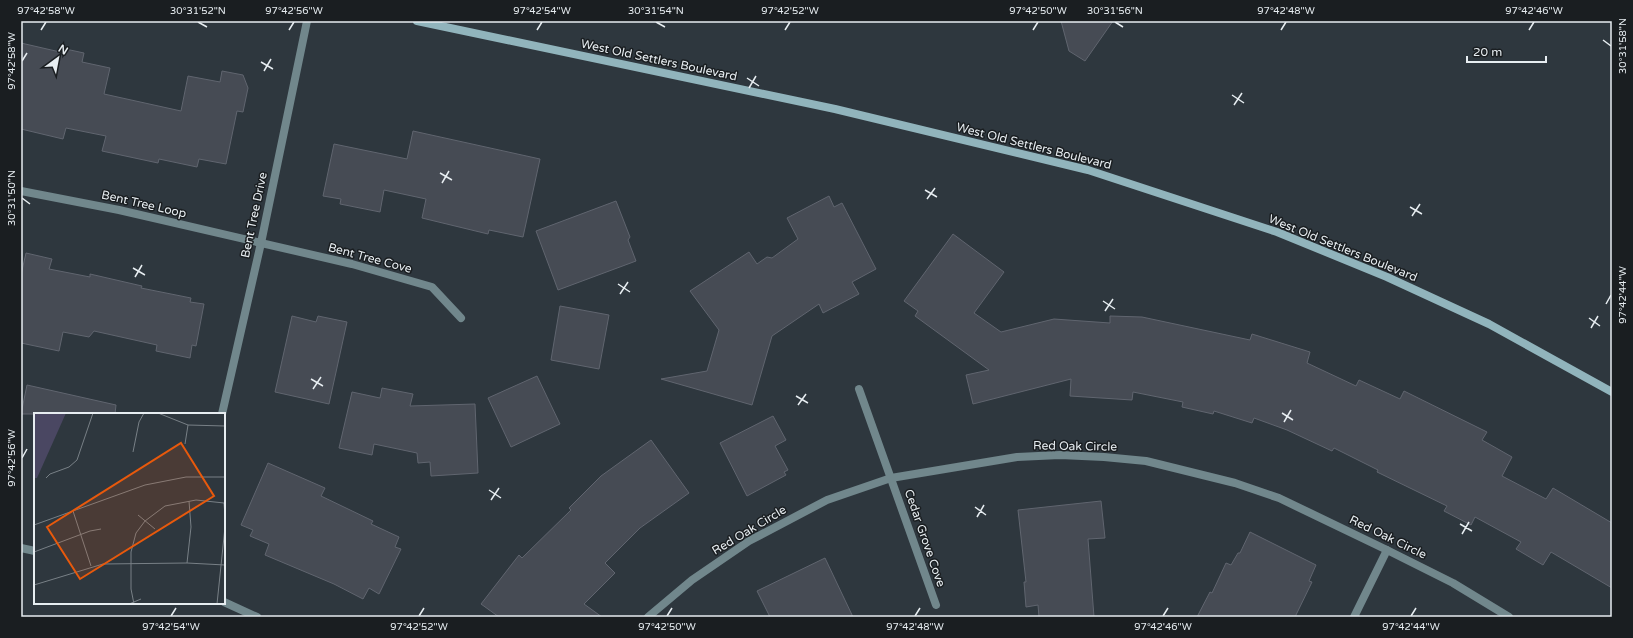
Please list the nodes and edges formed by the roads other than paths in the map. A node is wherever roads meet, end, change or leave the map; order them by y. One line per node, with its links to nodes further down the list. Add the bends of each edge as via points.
1 (307, 21): 4 (street, Bent Tree Drive)
2 (417, 21): 7 (main road, West Old Settlers Boulevard, via 835,109 1088,170 1277,232 1387,277 1489,324)
3 (21, 190): 4 (street, Bent Tree Loop)
4 (261, 243): 5 (street, Bent Tree Cove, via 352,264 432,287); 8 (street, Bent Tree Drive)
5 (462, 318)
6 (859, 389): 9 (street, Cedar Grove Cove)
7 (1612, 392)
8 (222, 413)
9 (891, 478): 11 (street, Red Oak Circle, via 1017,457 1096,456 1146,462 1235,483 1272,496); 14 (street, Cedar Grove Cove); 16 (street, Red Oak Circle, via 827,500 755,538 692,580)
10 (21, 548): 12 (street)
11 (1387, 550): 17 (street); 18 (street, Red Oak Circle, via 1453,583)
12 (34, 552)
13 (225, 602): 15 (street)
14 (936, 605)
15 (258, 617)
16 (648, 617)
17 (1354, 617)
18 (1509, 617)

